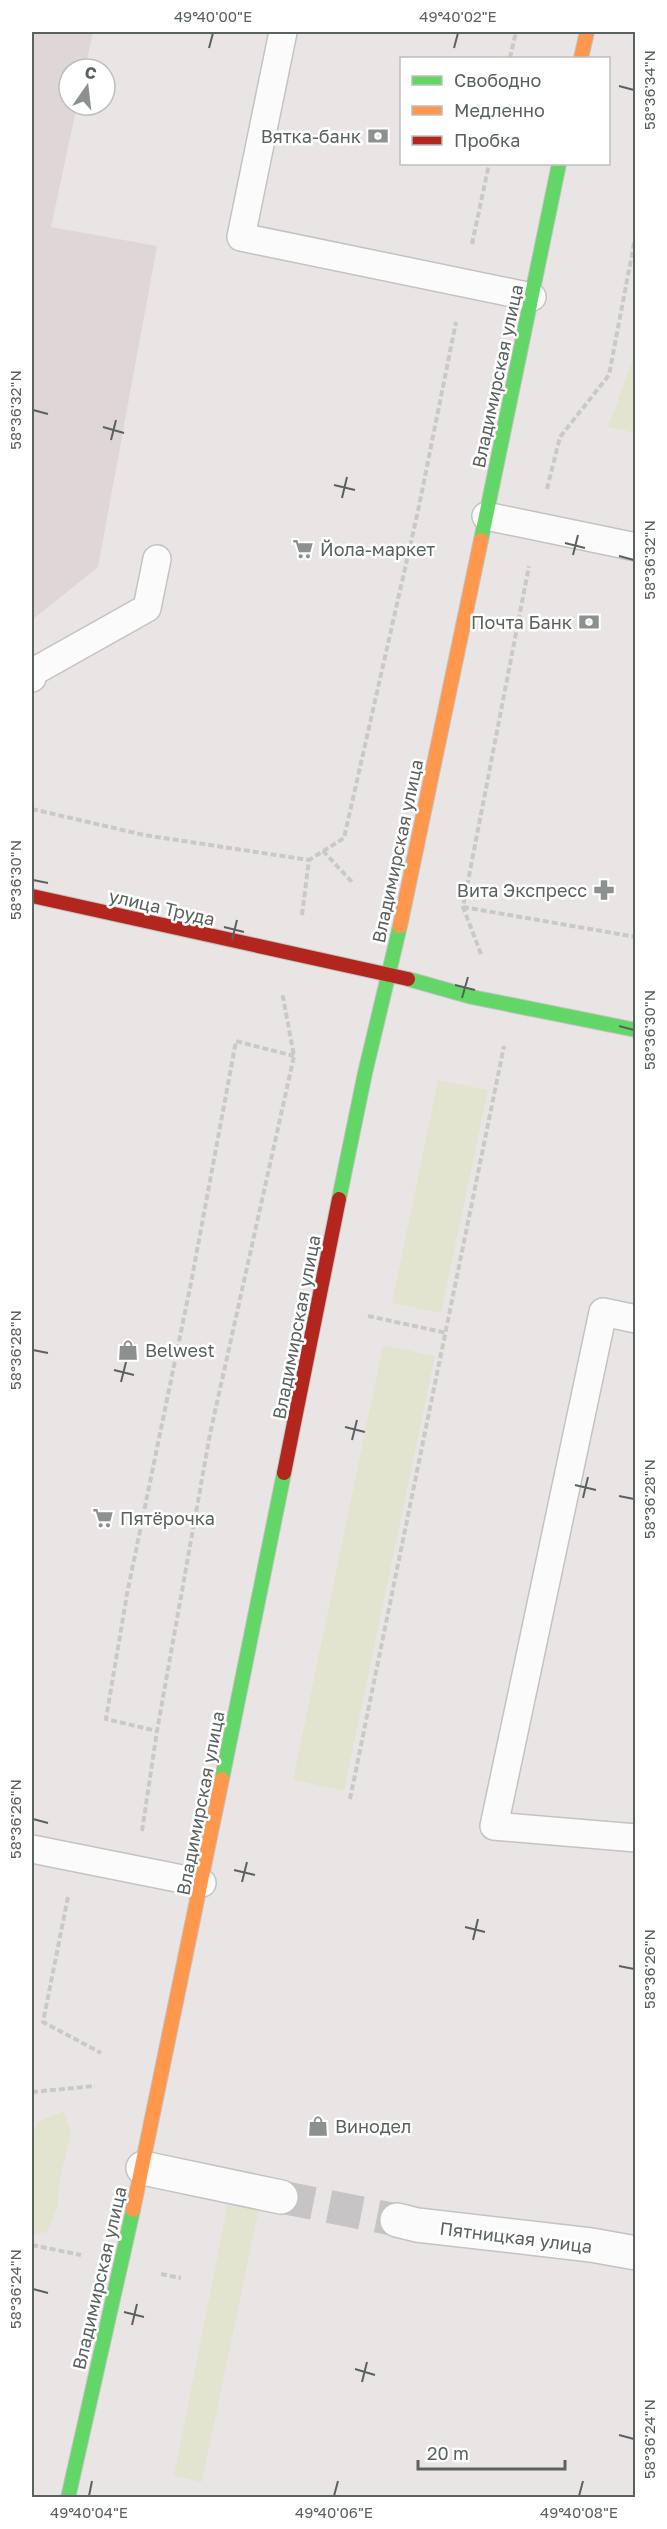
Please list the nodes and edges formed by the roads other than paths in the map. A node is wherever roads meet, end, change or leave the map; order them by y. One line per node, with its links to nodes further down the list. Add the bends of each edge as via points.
1 (283, 32): 5 (lane, via 241,237)
2 (587, 32): 3 (main road)
3 (581, 57)
4 (559, 165): 5 (main road, Владимирская улица)
5 (532, 297): 6 (main road, Владимирская улица)
6 (486, 516): 7 (lane); 11 (main road, Владимирская улица)
7 (636, 547)
8 (157, 559): 9 (lane, via 147,608 33,672)
9 (32, 678)
10 (32, 896): 11 (main road, улица Труда)
11 (388, 973): 12 (main road, улица Труда, via 472,997); 16 (main road, Владимирская улица)
12 (636, 1030)
13 (636, 1319): 14 (lane, via 603,1312 494,1826)
14 (636, 1838)
15 (32, 1849): 16 (lane)
16 (202, 1883): 17 (main road, Владимирская улица)
17 (143, 2168): 18 (street); 21 (main road, Владимирская улица)
18 (281, 2197)
19 (407, 2222): 20 (street, Пятницкая улица)
20 (636, 2253)
21 (68, 2498)

